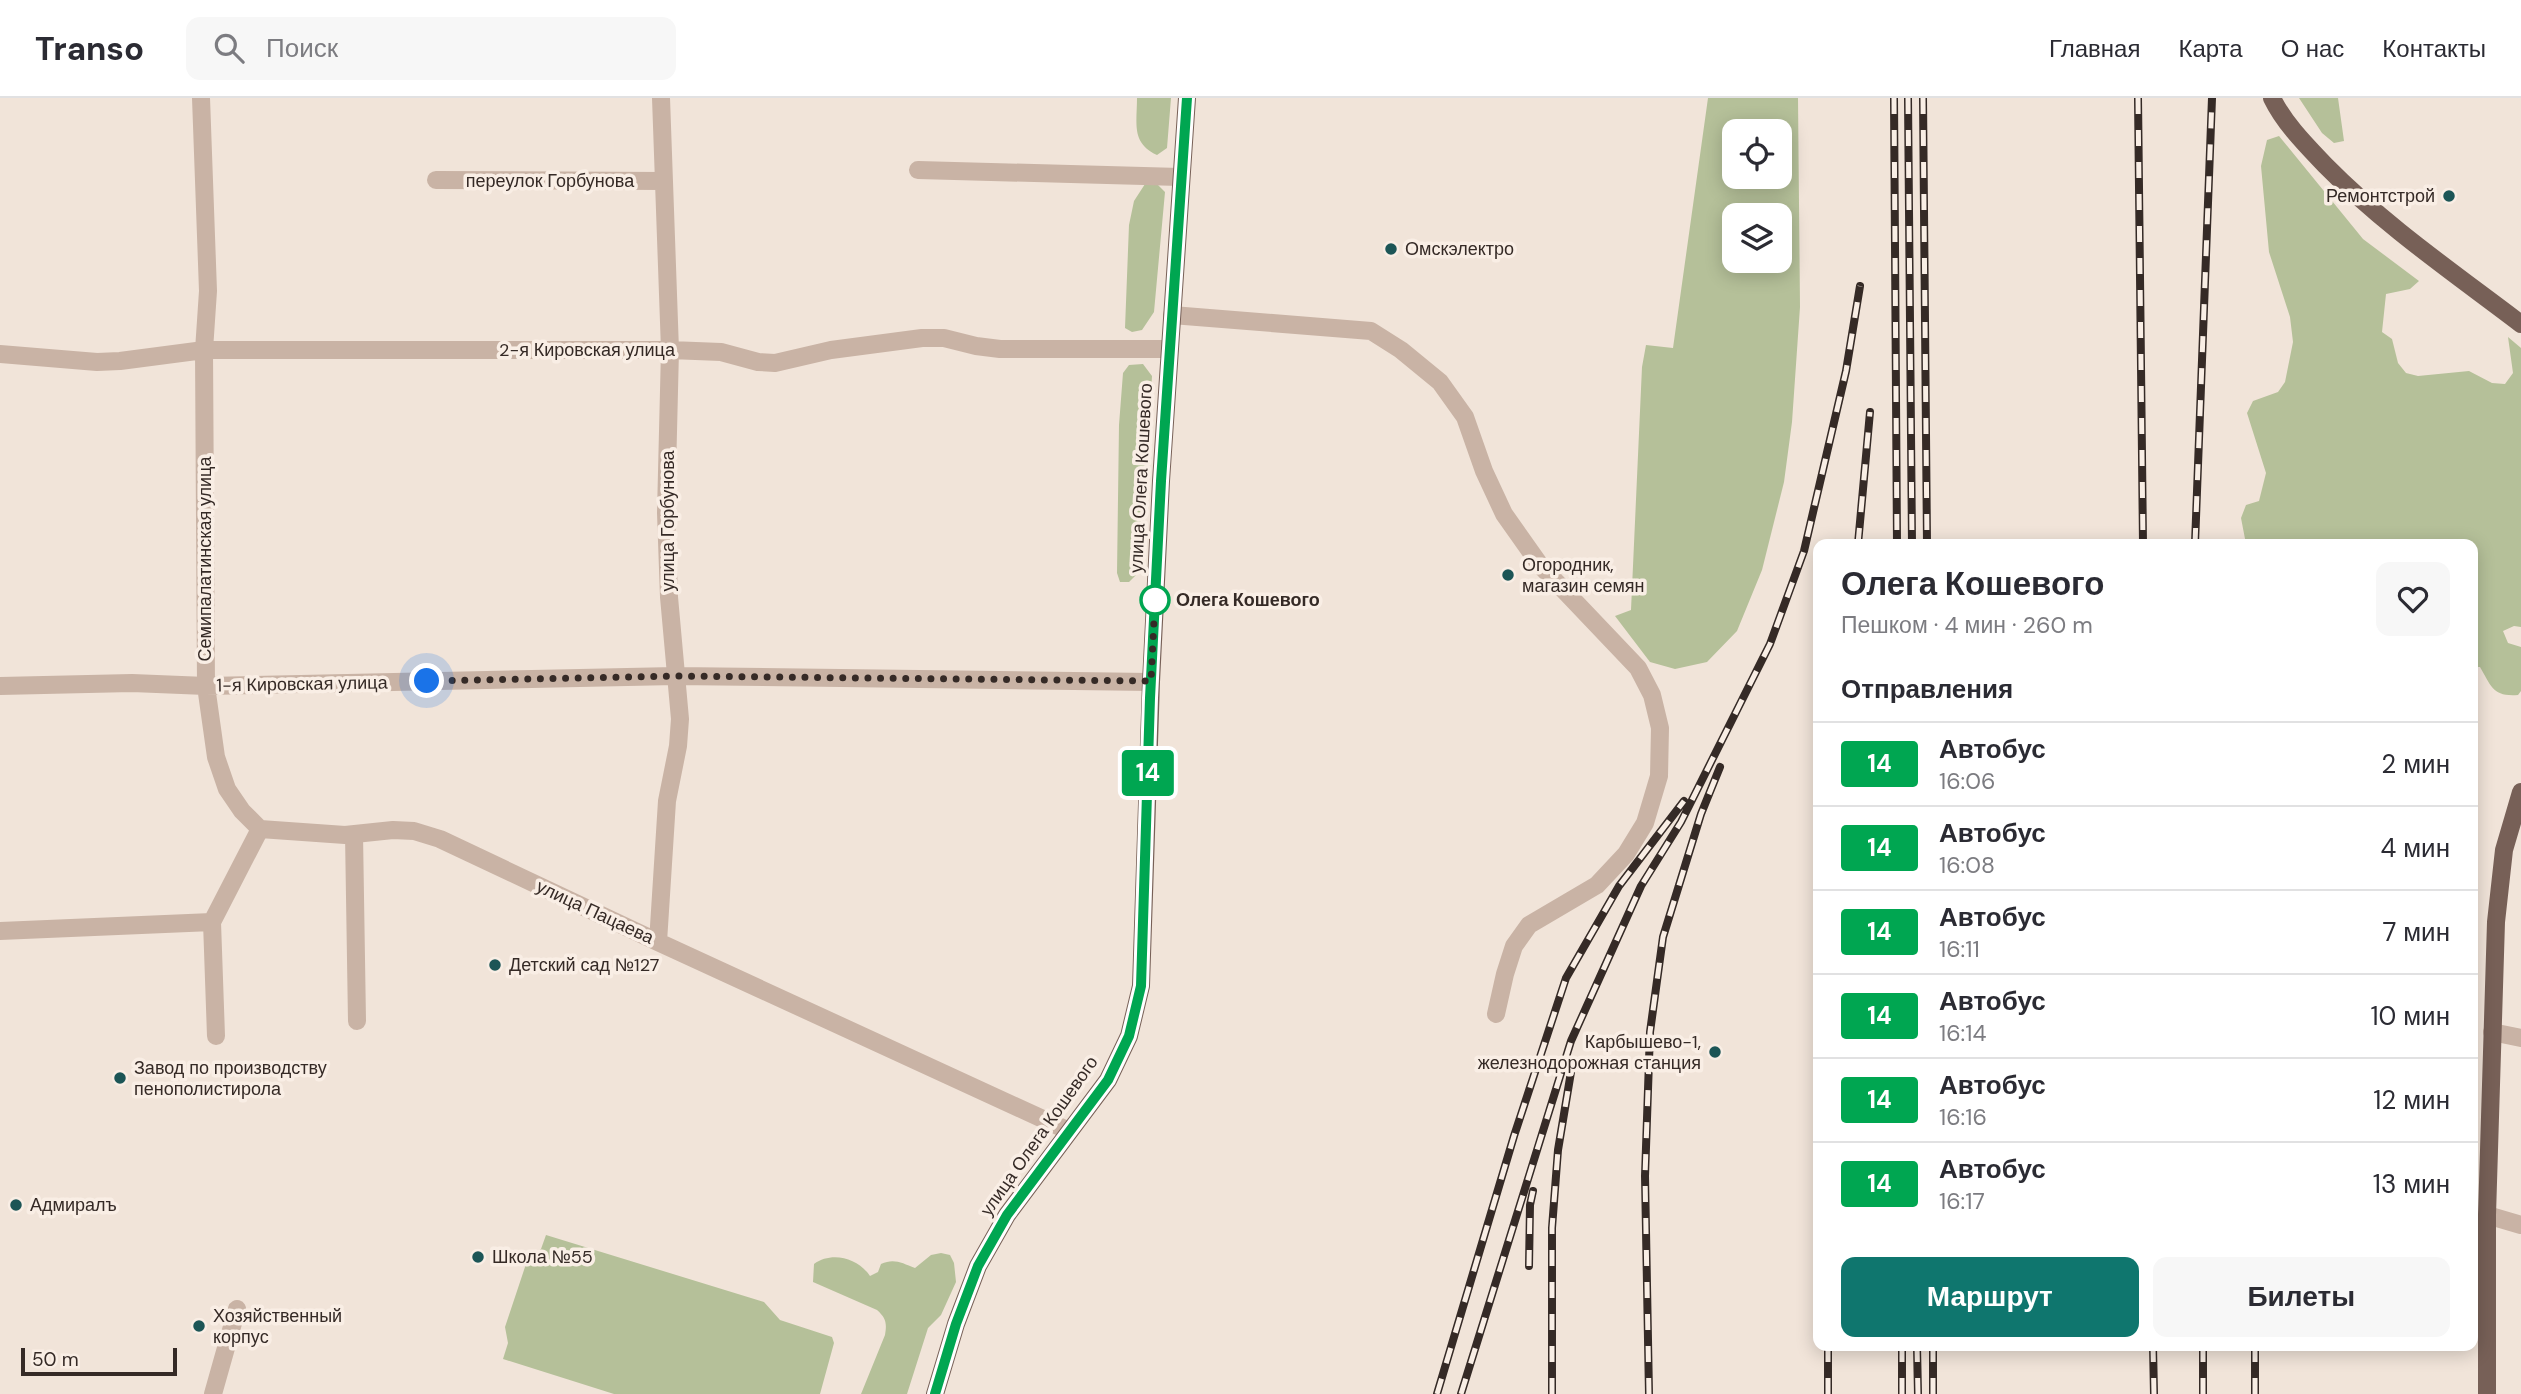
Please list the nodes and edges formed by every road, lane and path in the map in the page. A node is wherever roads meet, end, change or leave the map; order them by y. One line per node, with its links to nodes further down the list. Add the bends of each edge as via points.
1 (201, 98): 11 (street, Семипалатинская улица, via 208,291)
2 (661, 98): 8 (street, улица Горбунова)
3 (1187, 98): 6 (main road, улица Олега Кошевого)
4 (2272, 98): 10 (main road, via 2303,142 2383,220)
5 (918, 170): 6 (street)
6 (1180, 177): 9 (main road, улица Олега Кошевого)
7 (436, 180): 8 (street, переулок Горбунова)
8 (664, 181): 13 (street, улица Горбунова)
9 (1172, 315): 12 (main road, улица Олега Кошевого); 25 (street, via 1371,331 1401,349 1440,382 1465,417 1504,514 1540,565 1637,668 1651,695 1660,728 1659,776 1646,823 1626,854 1597,885 1530,925 1514,946)
10 (2521, 324)
11 (204, 349): 13 (street, 2-я Кировская улица); 14 (street, 2-я Кировская улица, via 97,362); 18 (street, Семипалатинская улица)
12 (1170, 349): 13 (street, 2-я Кировская улица, via 1000,349 922,338 775,363 721,352); 16 (main road, улица Олега Кошевого)
13 (670, 350): 15 (street, улица Горбунова, via 666,513)
14 (0, 354)
15 (675, 676): 16 (street, 1-я Кировская улица); 18 (street, 1-я Кировская улица); 24 (street, улица Горбунова, via 680,719 667,801)
16 (1151, 681): 30 (main road, улица Олега Кошевого, via 1141,986 1129,1036 1108,1080)
17 (0, 685): 18 (street, 1-я Кировская улица)
18 (206, 686): 20 (street, Семипалатинская улица, via 216,757 227,789)
19 (2521, 792): 27 (main road, via 2502,862)
20 (260, 829): 21 (street, улица Пацаева); 22 (street)
21 (354, 834): 24 (street, улица Пацаева, via 414,831 440,839); 26 (street)
22 (212, 922): 23 (street); 28 (street)
23 (0, 931)
24 (658, 942): 30 (street, улица Пацаева)
25 (1496, 1014)
26 (357, 1021)
27 (2492, 1032): 29 (street); 31 (main road)
28 (216, 1036)
29 (2521, 1038)
30 (1069, 1130): 35 (main road, улица Олега Кошевого, via 1007,1215 978,1266)
31 (2487, 1215): 32 (street); 36 (main road)
32 (2521, 1225)
33 (237, 1309): 34 (street)
34 (213, 1394)
35 (934, 1394)
36 (2487, 1394)

